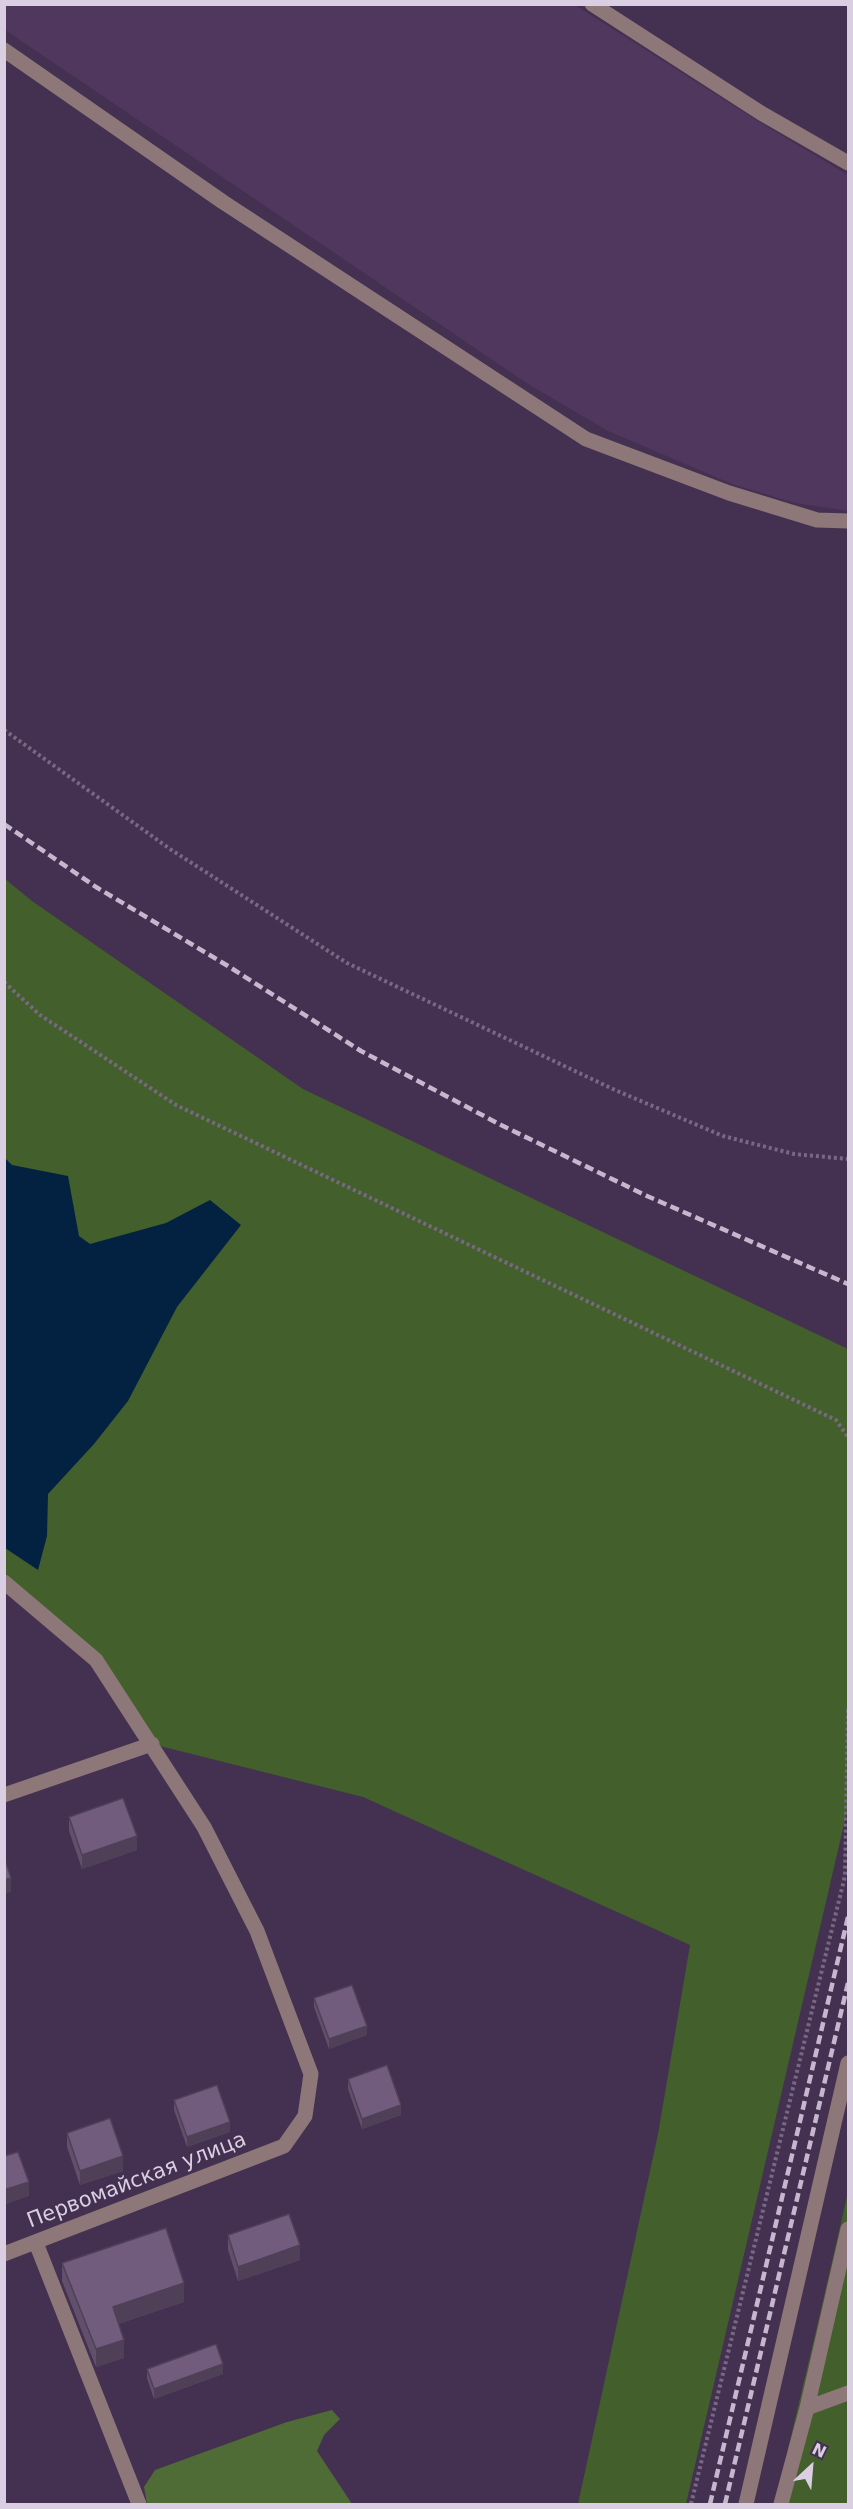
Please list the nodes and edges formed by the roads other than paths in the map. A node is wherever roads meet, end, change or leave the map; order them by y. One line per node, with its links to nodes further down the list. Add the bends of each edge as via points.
1 (592, 4): 3 (street, via 761,113)
2 (4, 50): 4 (street, via 223,202 586,439 740,497 817,520)
3 (849, 163)
4 (849, 521)
5 (4, 1582): 6 (street, via 96,1660)
6 (152, 1744): 7 (street); 10 (street, Первомайская улица, via 204,1827 256,1931 311,2074 305,2116 284,2146)
7 (4, 1795)
8 (849, 2064): 15 (street)
9 (849, 2229): 13 (street)
10 (36, 2243): 11 (street, Первомайская улица); 14 (street)
11 (4, 2254)
12 (849, 2393): 13 (street)
13 (807, 2408): 16 (street)
14 (139, 2505)
15 (746, 2505)
16 (781, 2505)

